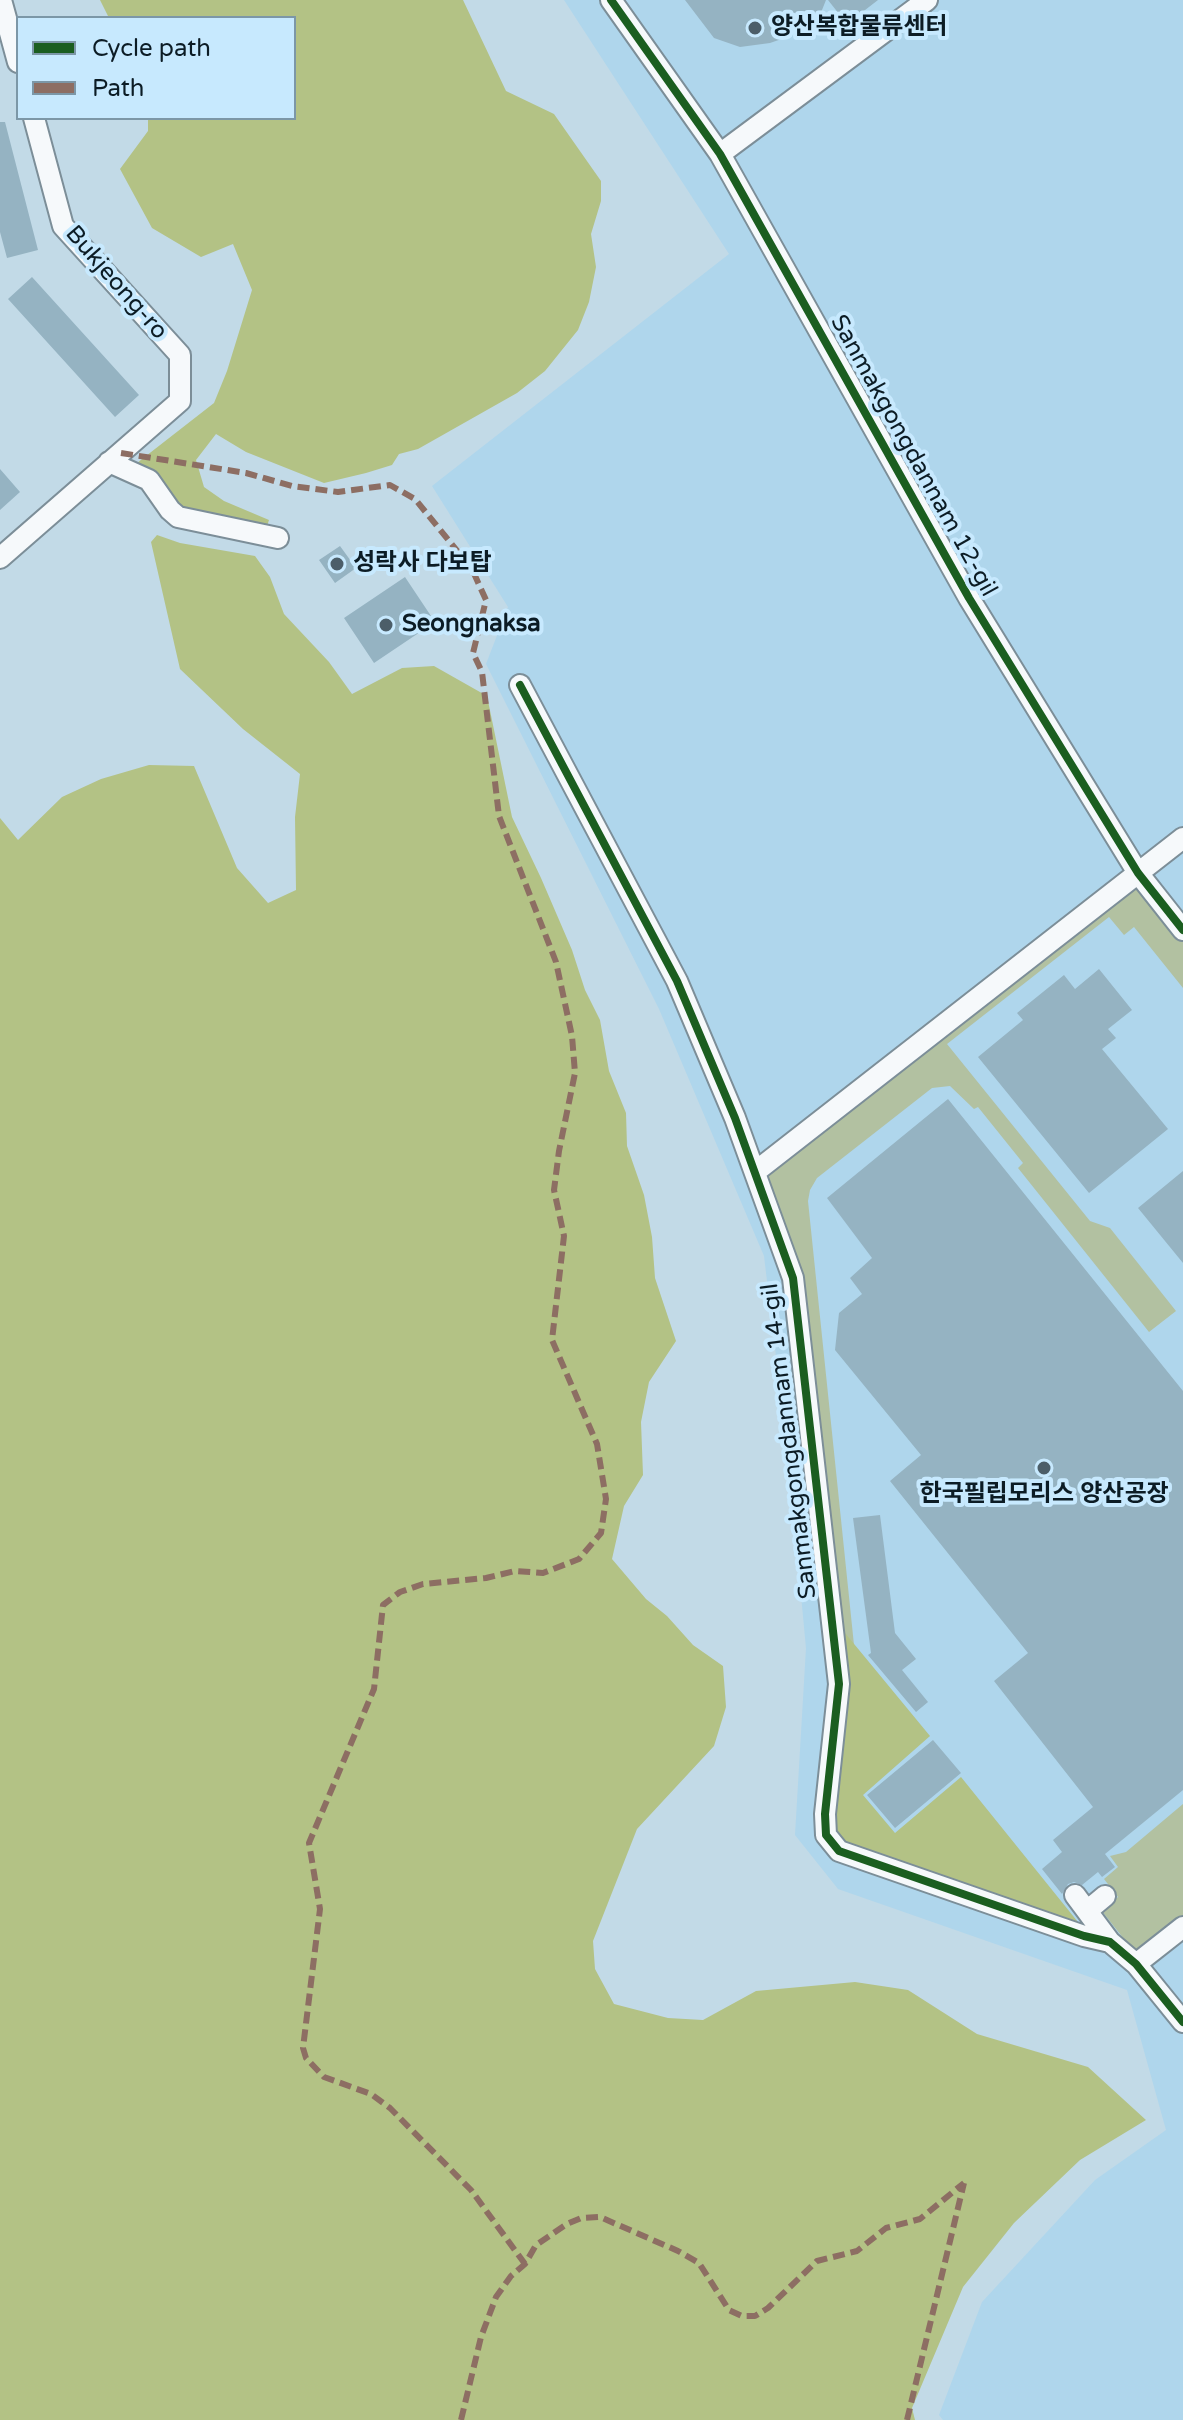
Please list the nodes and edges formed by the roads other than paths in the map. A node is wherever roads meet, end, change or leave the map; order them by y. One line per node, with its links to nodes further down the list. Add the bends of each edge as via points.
1 (1, 0): 4 (street)
2 (611, 0): 6 (street, Sanmakgongdannam 12-gil)
3 (927, 0): 6 (street)
4 (16, 55)
5 (35, 120): 7 (street, Bukjeong-ro, via 63,226 180,355 180,401)
6 (720, 154): 12 (street, Sanmakgongdannam 12-gil, via 969,598)
7 (109, 462): 8 (street, via 149,480 178,517); 9 (street, Bukjeong-ro)
8 (278, 538)
9 (0, 558)
10 (520, 685): 14 (street, Sanmakgongdannam 14-gil, via 677,981)
11 (1183, 838): 12 (street)
12 (1138, 873): 13 (street, Sanmakgongdannam 12-gil); 14 (street)
13 (1183, 930)
14 (755, 1172): 17 (street, Sanmakgongdannam 14-gil, via 793,1278 839,1684 826,1835 839,1851)
15 (1105, 1896): 17 (street, via 1081,1903)
16 (1183, 1927): 18 (street)
17 (1110, 1942): 18 (street, Sanmakgongdannam 14-gil)
18 (1136, 1964): 19 (street, Sanmakgongdannam 14-gil)
19 (1183, 2022)

